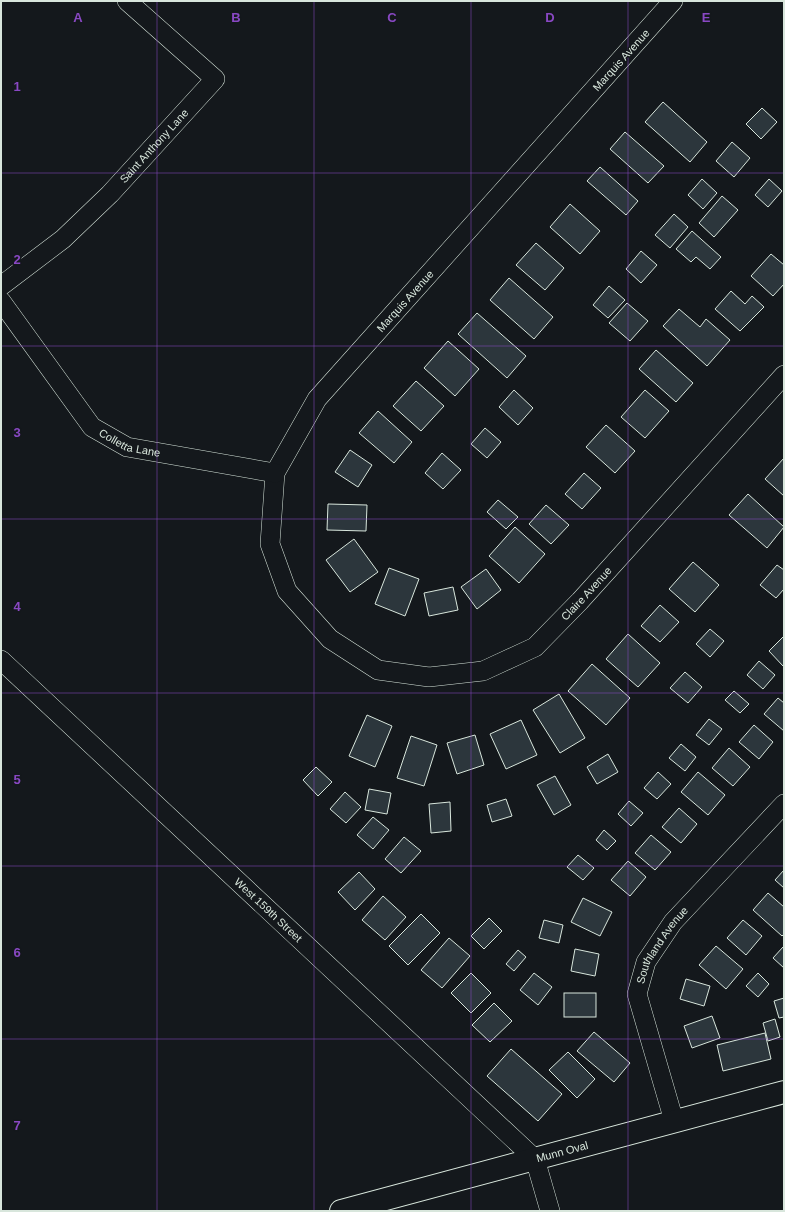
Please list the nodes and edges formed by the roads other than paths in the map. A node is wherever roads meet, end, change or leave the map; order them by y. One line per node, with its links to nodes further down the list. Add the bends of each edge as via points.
1 (127, 1): 3 (street, Saint Anthony Lane, via 215,79 110,194 62,239)
2 (673, 1): 6 (street, Marquis Avenue, via 317,399)
3 (1, 286)
4 (1, 301): 6 (street, Colletta Lane, via 92,427 127,447)
5 (784, 375): 7 (street, Claire Avenue, via 580,601 535,647 483,671 429,677 378,670)
6 (275, 473): 7 (street, Marquis Avenue, via 270,544 287,591)
7 (330, 639)
8 (3, 666): 12 (street, West 159th Street)
9 (784, 804): 11 (street, Southland Avenue, via 673,922 646,962 637,994)
10 (784, 1092): 11 (street, Munn Oval)
11 (674, 1121): 12 (street, Munn Oval)
12 (536, 1159): 13 (street, Munn Oval); 14 (street)
13 (341, 1211)
14 (550, 1211)

